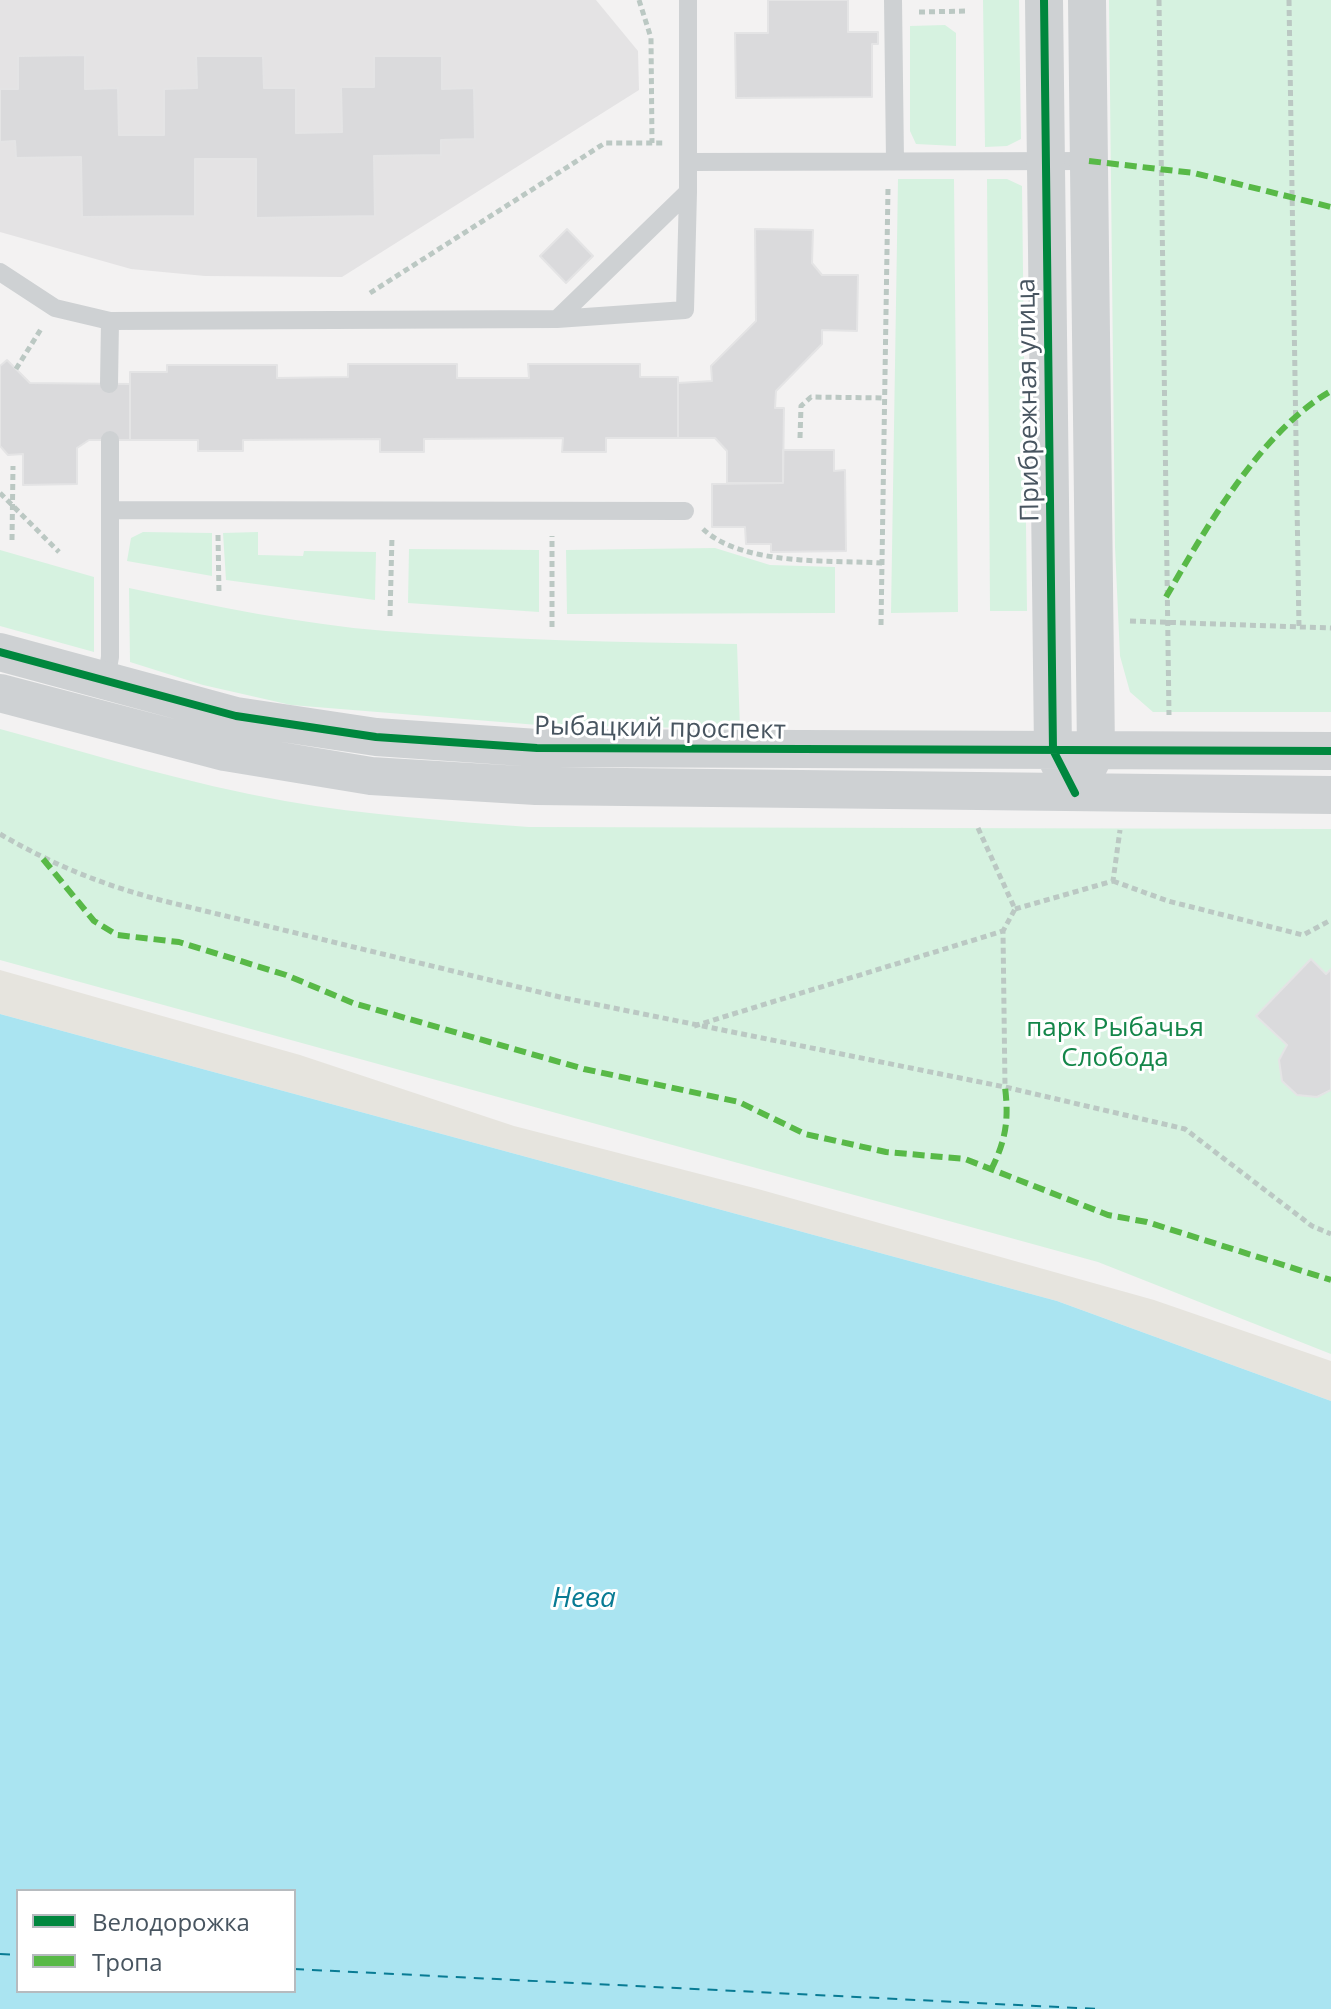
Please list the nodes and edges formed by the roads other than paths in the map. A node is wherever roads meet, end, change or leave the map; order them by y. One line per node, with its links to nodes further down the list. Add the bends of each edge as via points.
1 (688, 0): 5 (lane)
2 (1044, 0): 7 (street, Прибрежная улица)
3 (1087, 0): 8 (street)
4 (894, 6): 6 (lane)
5 (689, 152): 6 (lane); 9 (lane)
6 (895, 160): 7 (lane)
7 (1046, 161): 8 (lane); 21 (street, Прибрежная улица)
8 (1089, 161): 22 (street)
9 (688, 192): 11 (lane); 11 (lane, via 685,310)
10 (0, 272): 12 (lane, via 55,308)
11 (557, 319): 12 (lane)
12 (110, 321): 13 (lane)
13 (109, 384)
14 (110, 440): 15 (lane)
15 (110, 510): 16 (lane); 18 (lane, via 110,657)
16 (685, 511)
17 (0, 652): 18 (street, Рыбацкий проспект)
18 (105, 683): 20 (lane); 21 (street, Рыбацкий проспект, via 236,716 391,738 537,748)
19 (0, 693): 20 (street)
20 (95, 720): 24 (street, via 240,755 371,776 536,786)
21 (1053, 750): 22 (street, Рыбацкий проспект); 24 (street, Прибрежная улица)
22 (1096, 751): 23 (street, Рыбацкий проспект); 24 (street)
23 (1331, 751)
24 (1075, 793): 25 (street)
25 (1331, 795)

